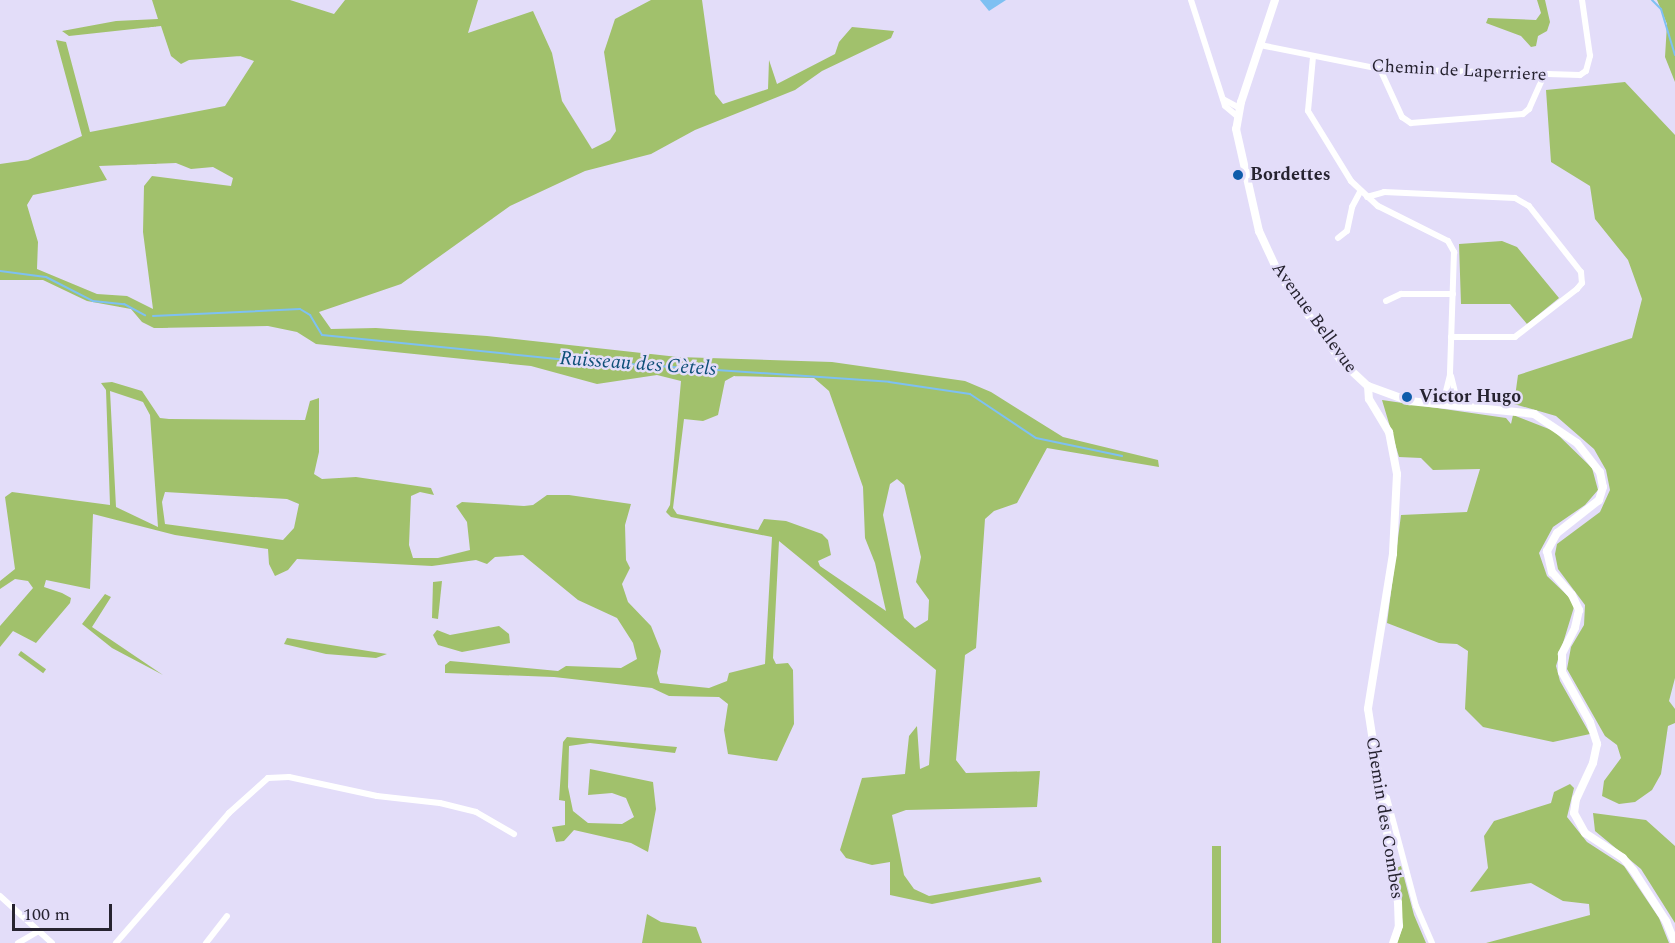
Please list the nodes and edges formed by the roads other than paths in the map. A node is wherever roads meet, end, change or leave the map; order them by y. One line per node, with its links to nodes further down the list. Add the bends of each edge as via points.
1 (1191, 0): 8 (street, via 1222,99 1230,112)
2 (1275, 0): 4 (main road, Avenue Bellevue)
3 (1582, 0): 7 (street, Chemin de Laperriere, via 1590,56 1586,71 1568,77)
4 (1260, 45): 5 (street, Chemin de Laperriere); 8 (main road, Avenue Bellevue)
5 (1313, 57): 6 (street, Chemin de Laperriere); 9 (street, via 1308,111)
6 (1380, 69): 7 (street, Chemin de Laperriere); 7 (street, via 1402,117 1411,123 1522,114 1529,109)
7 (1544, 76)
8 (1238, 112): 16 (main road, Avenue Bellevue, via 1237,143 1268,255 1342,362)
9 (1360, 192): 10 (street); 11 (street, via 1347,231)
10 (1367, 197): 12 (street, via 1448,241 1454,252); 14 (street, via 1384,192 1515,198 1529,206 1581,272 1582,283 1577,289 1522,333 1509,339)
11 (1338, 238)
12 (1453, 294): 13 (street, via 1401,294); 14 (street)
13 (1386, 301)
14 (1451, 337): 15 (street)
15 (1450, 375): 17 (street); 18 (street)
16 (1372, 389): 17 (main road, via 1409,402); 19 (street, Chemin des Combes, via 1395,454 1397,499 1387,602 1368,718)
17 (1443, 404): 18 (main road)
18 (1458, 404): 30 (main road, via 1525,412 1545,419 1577,443 1600,472 1604,487 1599,500 1557,533 1547,556 1552,572 1578,606 1578,620 1562,654 1562,672 1597,744 1593,763 1576,799 1575,813 1585,833 1623,858 1633,870 1666,921)
19 (1378, 790): 28 (street, Chemin des Combes, via 1398,903 1399,926); 29 (street, via 1387,798 1416,906)
20 (513, 834): 26 (street, via 476,812 440,803 377,796 289,777 268,778 222,820)
21 (0, 896): 23 (street)
22 (226, 916): 27 (street)
23 (39, 931): 24 (street); 25 (street)
24 (18, 943)
25 (51, 943)
26 (116, 943)
27 (206, 943)
28 (1393, 943)
29 (1432, 943)
30 (1674, 943)

